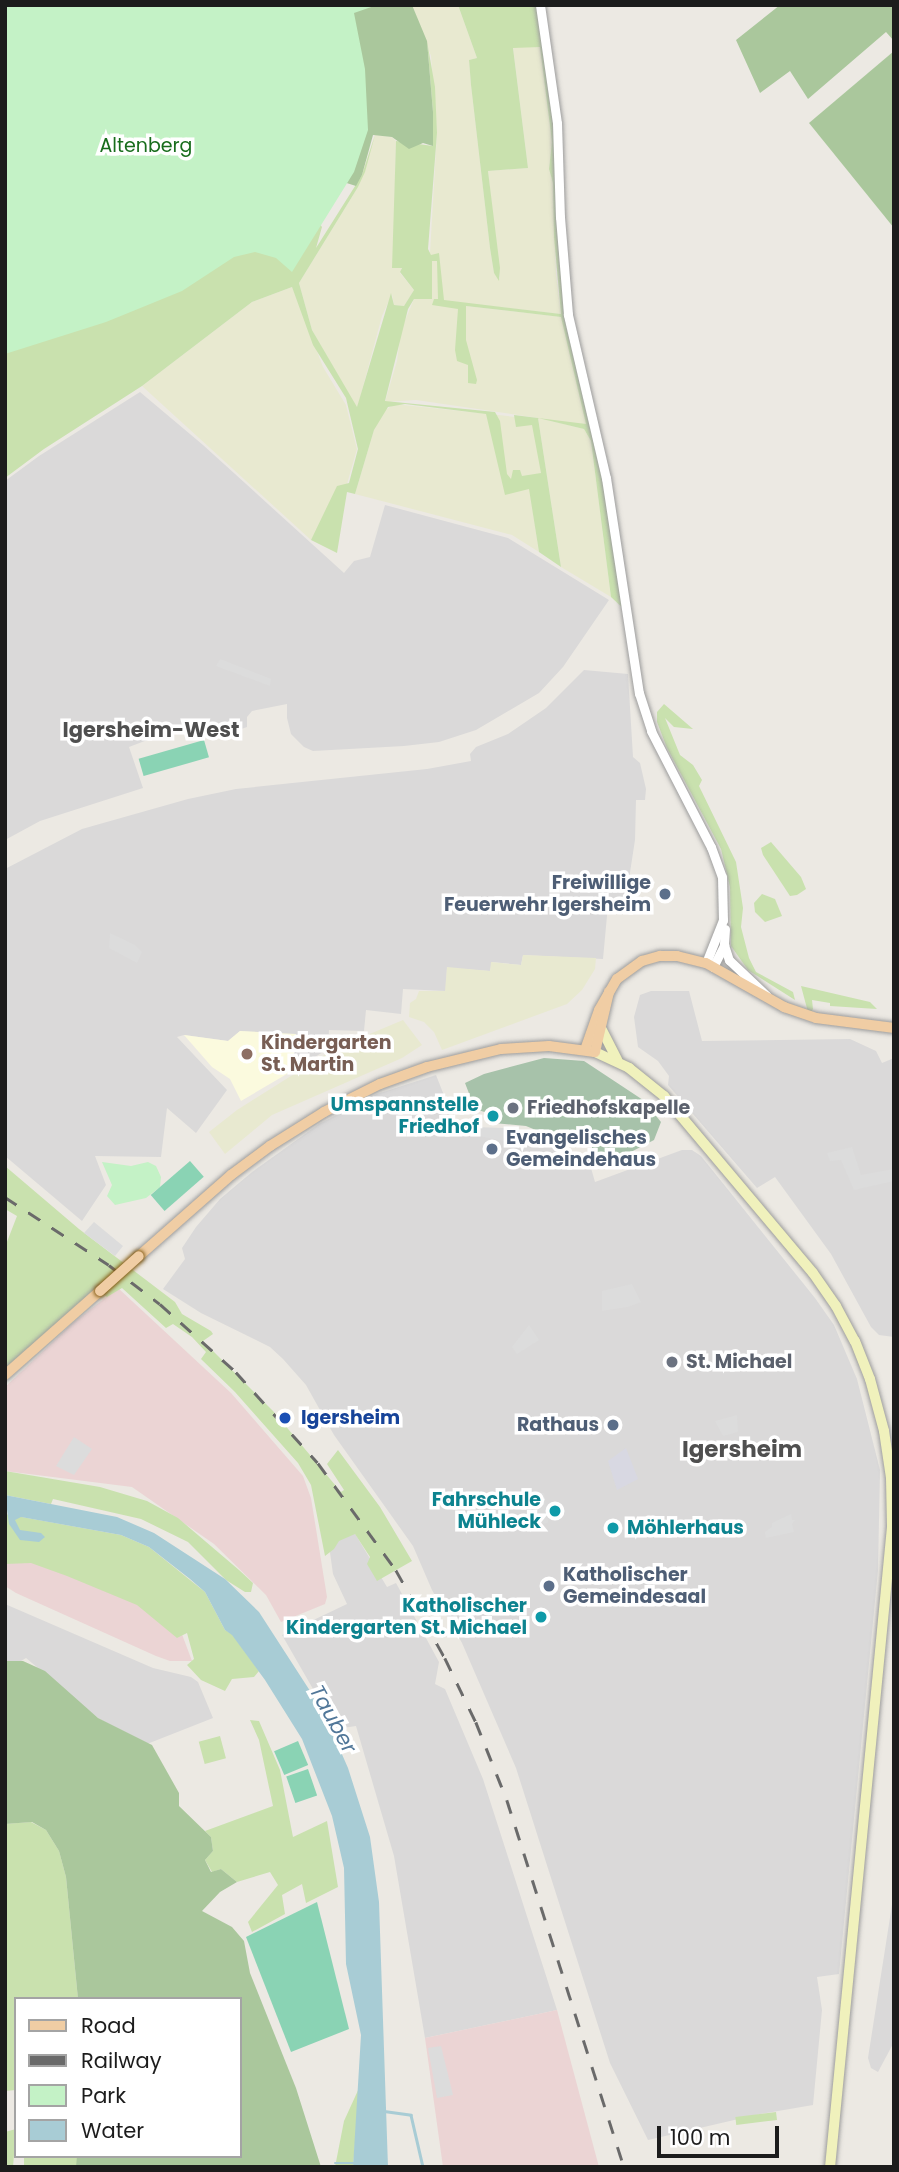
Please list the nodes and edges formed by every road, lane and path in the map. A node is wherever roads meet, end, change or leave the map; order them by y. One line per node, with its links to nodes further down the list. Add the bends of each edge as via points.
1 (540, 5): 2 (street, via 555,96 568,315 606,478 639,693 652,732 711,847 722,877)
2 (724, 911): 3 (street); 4 (street)
3 (724, 945): 4 (street); 6 (street, via 729,960)
4 (710, 965): 5 (main road, via 677,956 642,961 617,979); 6 (main road)
5 (608, 992): 8 (main road); 9 (main road)
6 (770, 999): 7 (main road, via 816,1018)
7 (894, 1028)
8 (602, 1030): 9 (main road); 10 (main road)
9 (590, 1051): 10 (main road); 11 (main road, bridge, via 526,1046 454,1059 380,1084 324,1112 231,1175)
10 (619, 1062): 12 (main road, via 664,1096 821,1285 855,1341 885,1437 892,1527)
11 (5, 1376)
12 (830, 2167)

